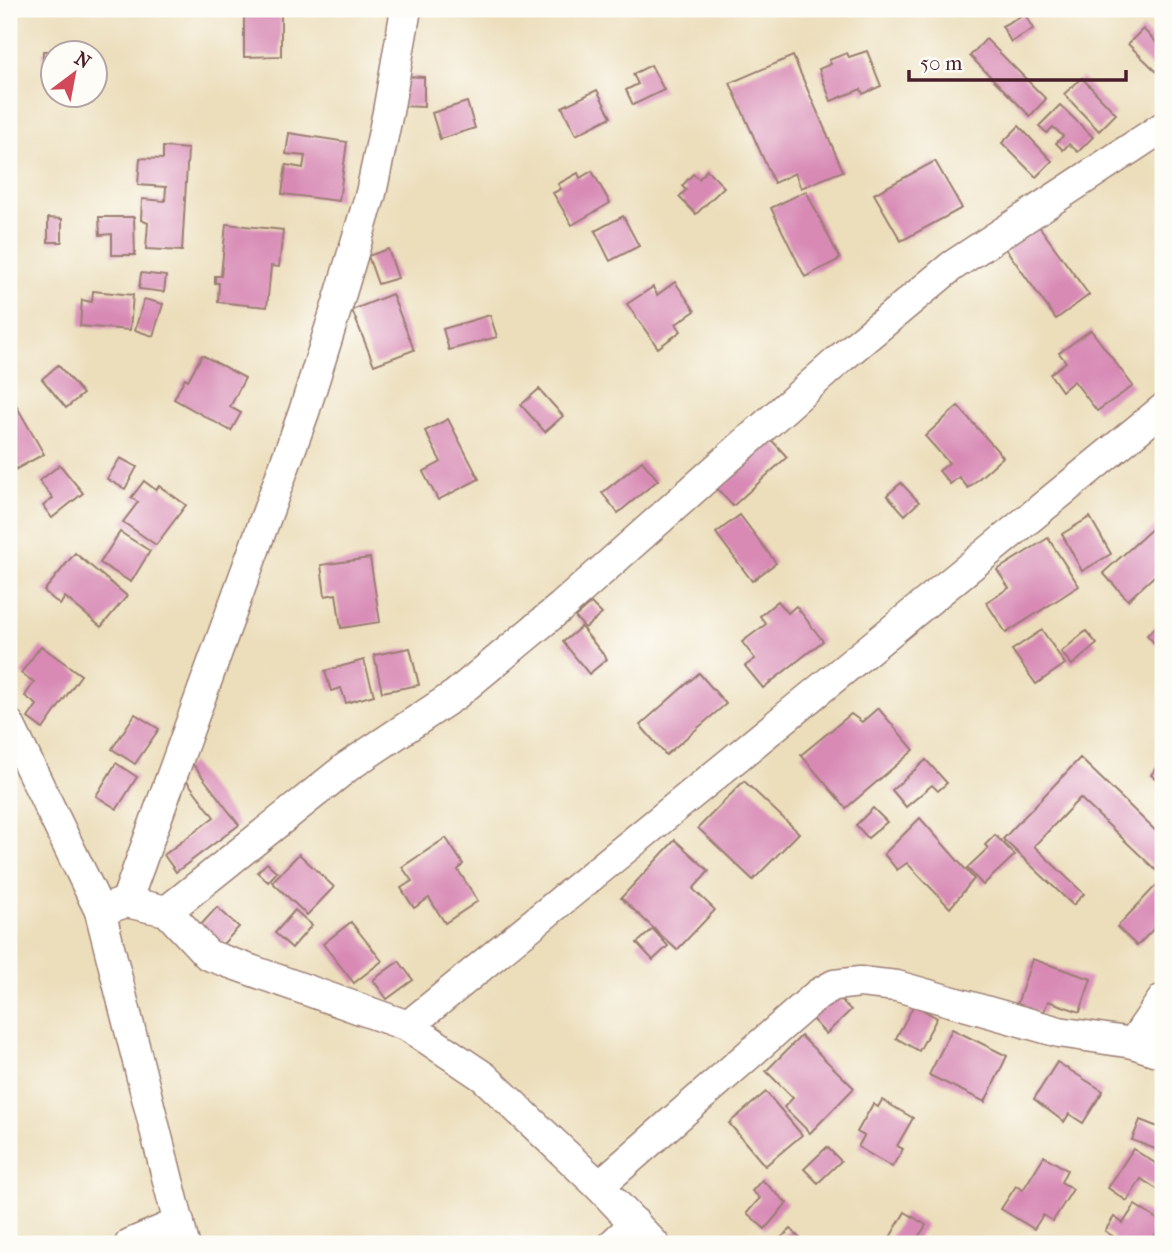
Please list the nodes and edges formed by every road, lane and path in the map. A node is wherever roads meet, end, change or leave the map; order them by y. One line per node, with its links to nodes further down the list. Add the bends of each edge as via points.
1 (406, 9): 5 (street, via 371,193 304,412)
2 (1159, 139): 6 (street, via 952,266 455,695 347,767)
3 (1159, 423): 8 (street)
4 (9, 724): 5 (street)
5 (113, 907): 6 (street); 12 (street)
6 (167, 911): 8 (street, via 208,955)
7 (1163, 999): 9 (street)
8 (408, 1026): 11 (street, via 484,1077)
9 (1133, 1043): 10 (street); 11 (street, via 1059,1032 897,986 834,985 818,994)
10 (1163, 1053)
11 (599, 1186): 13 (street)
12 (181, 1233): 14 (street)
13 (644, 1234): 15 (street)
14 (130, 1244)
15 (613, 1244)

